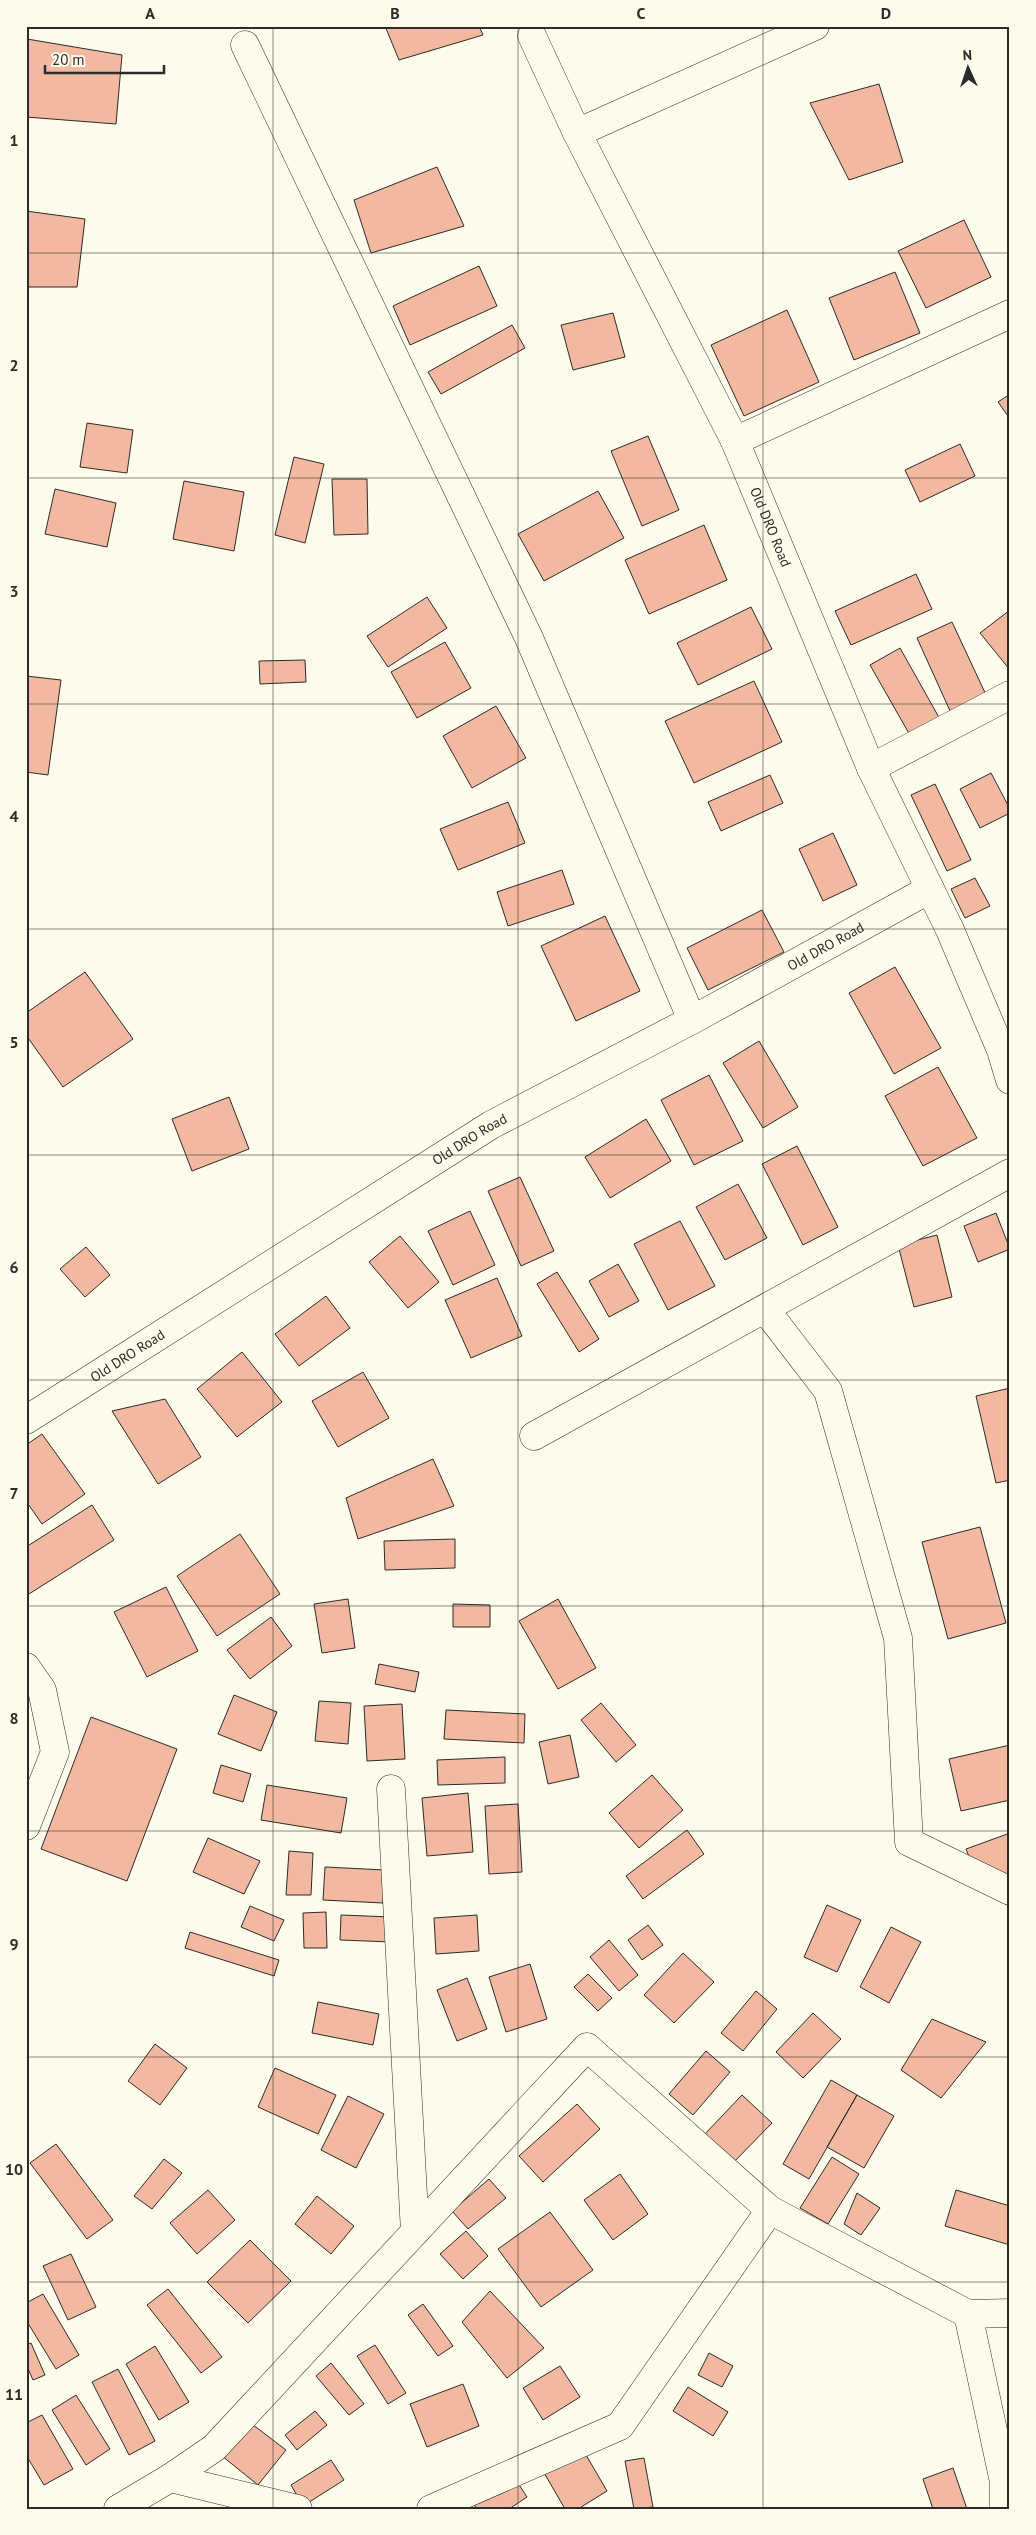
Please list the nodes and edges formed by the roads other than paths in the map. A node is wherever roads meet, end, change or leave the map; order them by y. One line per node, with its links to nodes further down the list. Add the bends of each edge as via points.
1 (815, 26): 4 (street)
2 (532, 36): 4 (street, Old DRO Road)
3 (245, 45): 10 (street, via 529,638)
4 (577, 133): 6 (street, Old DRO Road)
5 (1010, 314): 6 (street)
6 (735, 441): 8 (street, Old DRO Road)
7 (1010, 695): 8 (street)
8 (871, 768): 9 (street, Old DRO Road)
9 (930, 889): 10 (street, Old DRO Road); 11 (street, Old DRO Road)
10 (692, 1020): 15 (street, Old DRO Road, via 491,1126)
11 (1005, 1048): 12 (street, Old DRO Road)
12 (1010, 1080)
13 (1010, 1173): 14 (street)
14 (765, 1309): 16 (street); 20 (street, via 828,1391 898,1638 909,1842)
15 (26, 1420)
16 (534, 1436)
17 (26, 1667): 19 (street, via 42,1690 56,1752)
18 (391, 1789): 22 (street)
19 (26, 1826)
20 (1010, 1891)
21 (770, 2210): 22 (street, via 587,2048); 24 (street); 27 (street, via 620,2426)
22 (415, 2232): 25 (street, via 214,2448)
23 (1010, 2313): 24 (street)
24 (968, 2314): 26 (street)
25 (170, 2478): 28 (street); 29 (street)
26 (1006, 2491)
27 (472, 2501): 30 (street)
28 (118, 2509)
29 (298, 2509)
30 (431, 2509)

